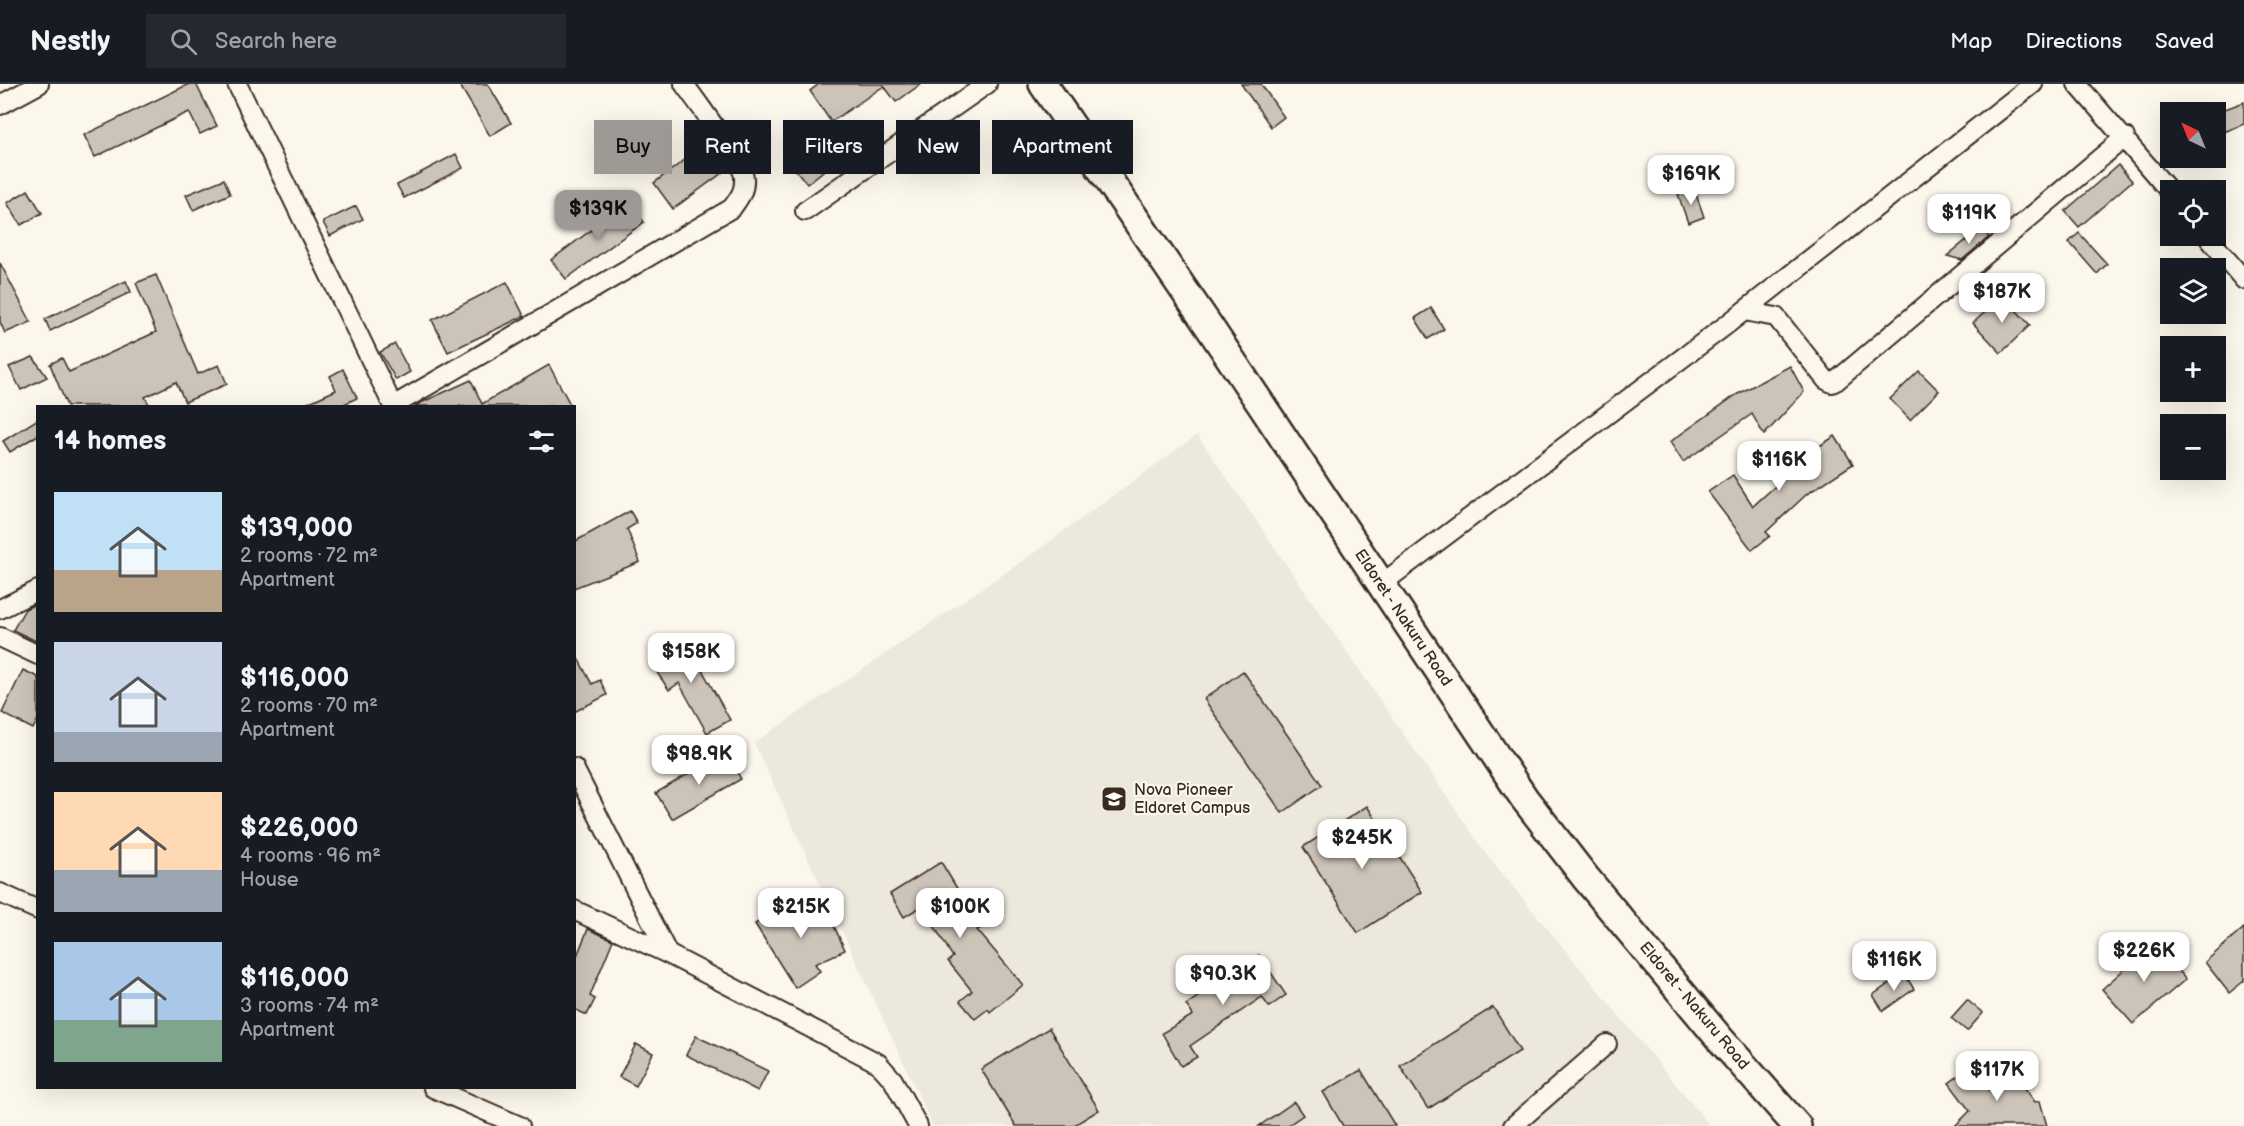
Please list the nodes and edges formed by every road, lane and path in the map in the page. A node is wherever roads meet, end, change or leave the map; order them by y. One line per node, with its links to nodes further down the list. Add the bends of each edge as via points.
1 (39, 84): 8 (street)
2 (237, 84): 15 (street)
3 (684, 84): 16 (street, via 745,176 743,192 732,208)
4 (987, 84): 11 (street)
5 (2033, 84): 14 (street)
6 (2077, 84): 9 (street)
7 (1052, 87): 17 (highway, Eldoret - Nakuru Road)
8 (0, 105)
9 (2125, 137): 10 (street); 14 (street, via 1836,381 1829,382 1823,377 1776,318)
10 (2160, 180)
11 (805, 211)
12 (2215, 246): 13 (street)
13 (2244, 280)
14 (1744, 311): 17 (street)
15 (393, 405)
16 (395, 405)
17 (1380, 585): 32 (highway, Eldoret - Nakuru Road, via 1524,798 1585,877)
18 (36, 591): 19 (street)
19 (0, 609)
20 (0, 638): 21 (street)
21 (36, 654)
22 (576, 772): 26 (street)
23 (0, 893): 24 (street)
24 (36, 909)
25 (576, 911): 26 (street)
26 (668, 954): 30 (street, via 878,1063 893,1080)
27 (1606, 1044): 31 (street)
28 (435, 1089): 29 (street)
29 (520, 1126)
30 (918, 1126)
31 (1513, 1126)
32 (1797, 1126)

